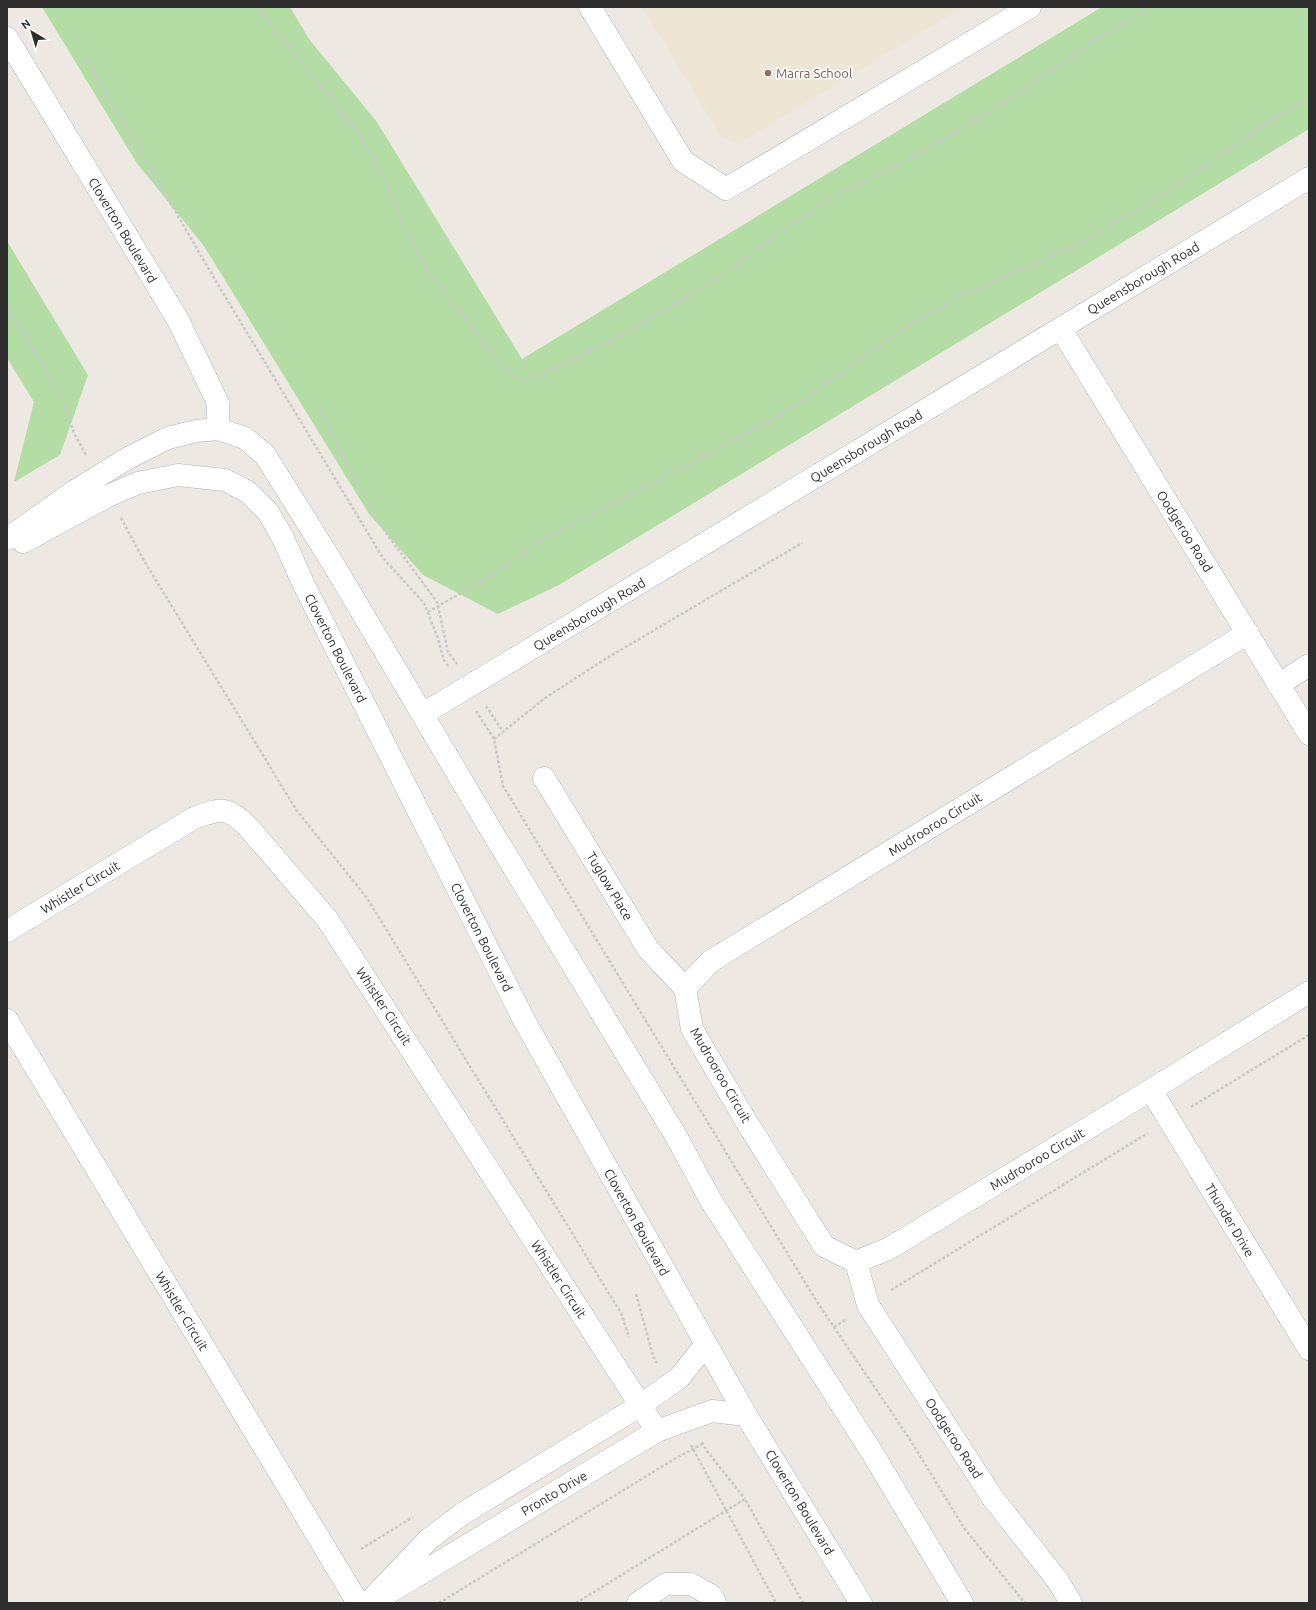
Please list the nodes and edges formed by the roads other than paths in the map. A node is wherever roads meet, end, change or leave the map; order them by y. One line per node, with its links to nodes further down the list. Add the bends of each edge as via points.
1 (590, 7): 2 (street, via 683,161 726,189)
2 (1030, 7)
3 (7, 38): 6 (street, Cloverton Boulevard, via 178,320 218,403)
4 (1309, 178): 5 (street, Queensborough Road)
5 (1061, 329): 9 (street, Oodgeroo Road); 12 (street, Queensborough Road)
6 (218, 429): 7 (street, via 168,438 128,458); 12 (street, via 245,438 265,455)
7 (7, 539)
8 (7, 551): 21 (street, Cloverton Boulevard, via 108,496 138,483 171,476 225,480 248,492 268,512 524,1020)
9 (1248, 633): 11 (street, Oodgeroo Road); 16 (street, Mudrooroo Circuit, via 712,961)
10 (1309, 666): 11 (street)
11 (1278, 685): 13 (street, Oodgeroo Road)
12 (423, 714): 32 (street, via 676,1136 710,1199 877,1460)
13 (1309, 734)
14 (544, 778): 16 (street, Tuglow Place, via 648,949)
15 (7, 931): 23 (street, Whistler Circuit, via 194,818 222,810 236,815 327,919)
16 (684, 988): 20 (street, Mudrooroo Circuit, via 692,1028 824,1246)
17 (1309, 992): 19 (street, Mudrooroo Circuit)
18 (7, 1020): 26 (street, Whistler Circuit)
19 (1151, 1090): 20 (street, Mudrooroo Circuit, via 888,1249); 22 (street, Thunder Drive)
20 (856, 1262): 33 (street, Oodgeroo Road, via 868,1305 992,1497 1058,1581)
21 (706, 1344): 23 (street, via 679,1378); 24 (street, Cloverton Boulevard)
22 (1309, 1349)
23 (641, 1405): 25 (street, Whistler Circuit); 27 (street, via 462,1514 429,1539)
24 (746, 1415): 25 (street, Pronto Drive, via 712,1411); 31 (street, Cloverton Boulevard)
25 (658, 1431): 28 (street, Pronto Drive)
26 (358, 1603)
27 (368, 1603)
28 (372, 1603)
29 (638, 1603): 30 (street, via 666,1584 691,1584 712,1596)
30 (715, 1603)
31 (862, 1603)
32 (962, 1603)
33 (1071, 1603)

